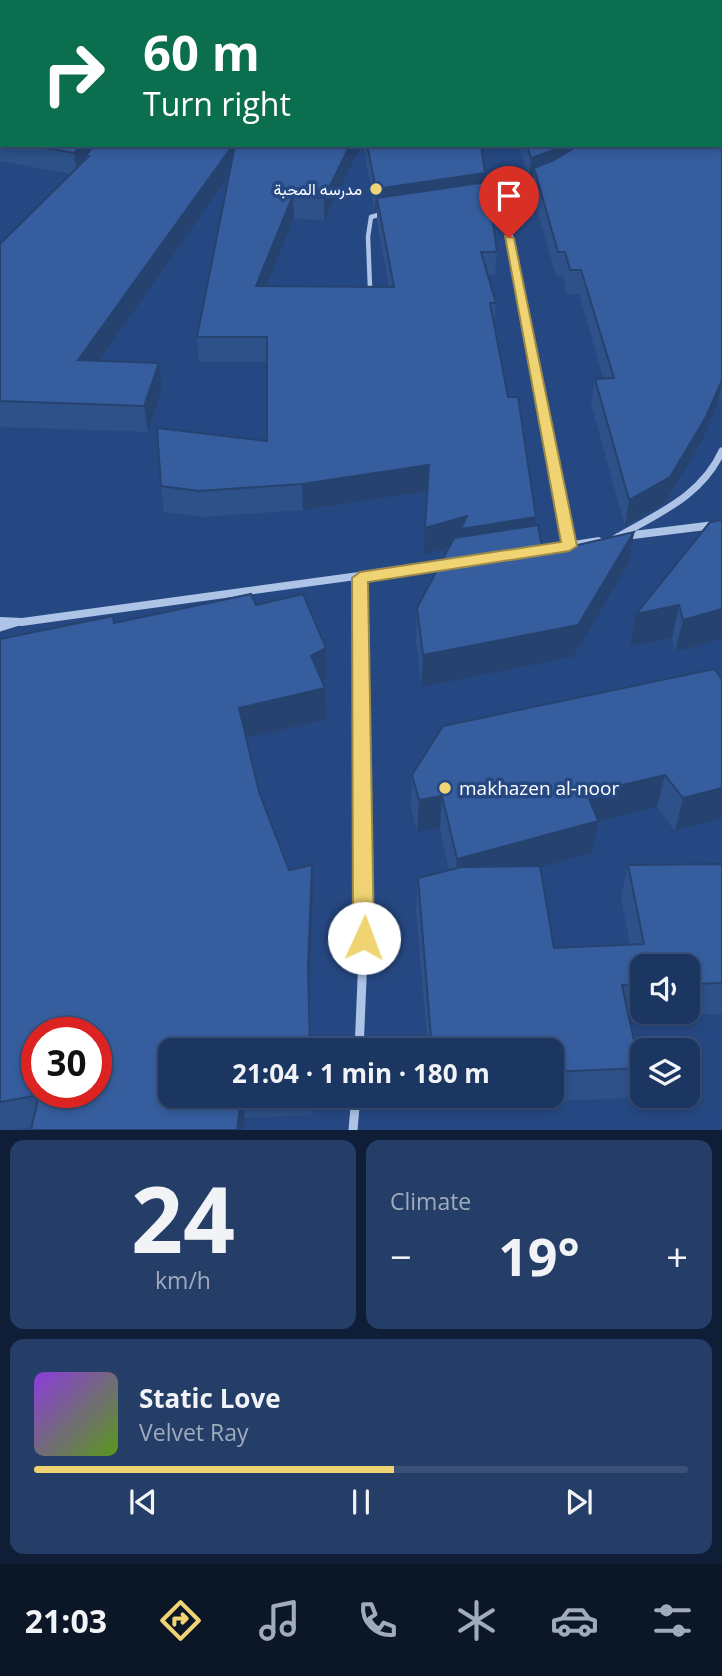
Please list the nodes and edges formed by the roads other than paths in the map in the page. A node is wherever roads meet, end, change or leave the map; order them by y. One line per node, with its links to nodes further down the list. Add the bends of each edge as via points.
1 (551, 176): 2 (street)
2 (503, 197): 3 (lane); 9 (street)
3 (476, 201)
4 (383, 214): 5 (lane, via 371,217)
5 (369, 288)
6 (722, 451): 8 (street, via 699,487)
7 (722, 524): 8 (street)
8 (618, 537): 9 (street)
9 (569, 546): 10 (street)
10 (517, 554)
11 (465, 562): 12 (street)
12 (360, 578): 14 (street); 16 (street, via 365,910)
13 (0, 621): 14 (street)
14 (23, 622): 15 (street)
15 (0, 628)
16 (360, 1038)
17 (355, 1108): 18 (street)
18 (353, 1130)

